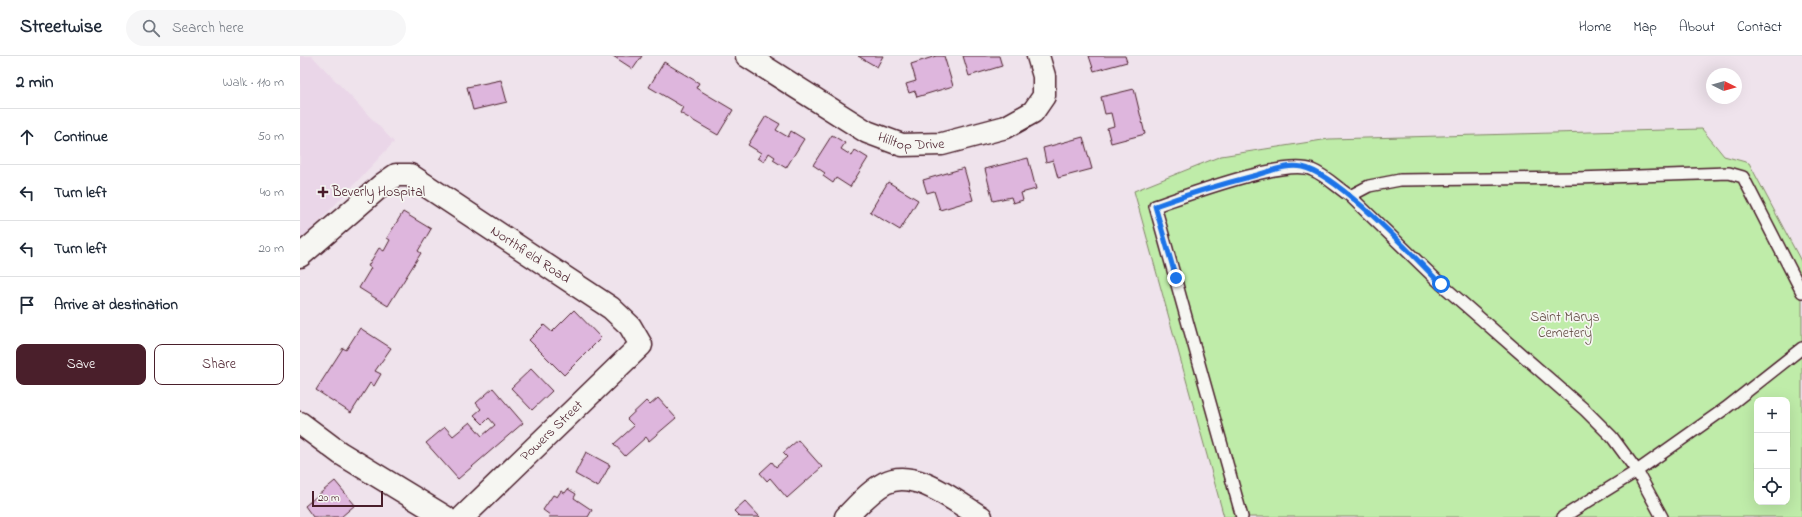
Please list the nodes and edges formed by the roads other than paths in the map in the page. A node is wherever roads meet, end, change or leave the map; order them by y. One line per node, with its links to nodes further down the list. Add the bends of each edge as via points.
1 (747, 56): 2 (street, Hilltop Drive, via 867,132 902,145 942,144 1006,127 1033,112 1044,96 1044,76)
2 (1038, 56)
3 (1350, 196): 5 (lane, via 1369,186 1400,180 1729,173 1743,177); 9 (lane, via 1441,284 1585,410 1612,437); 14 (lane, via 1312,170 1300,167 1284,168 1213,186 1155,206)
4 (300, 256): 6 (street, Northfield Road, via 383,184 396,175 410,175 610,308 630,326)
5 (1802, 292)
6 (641, 345): 11 (street, Powers Street)
7 (1802, 348): 9 (lane, via 1726,408)
8 (300, 422): 10 (street, via 340,452)
9 (1637, 471): 15 (lane); 16 (lane)
10 (444, 517)
11 (463, 517)
12 (846, 517): 13 (street, via 872,491 898,478 917,480)
13 (982, 517)
14 (1242, 517)
15 (1563, 517)
16 (1662, 517)

